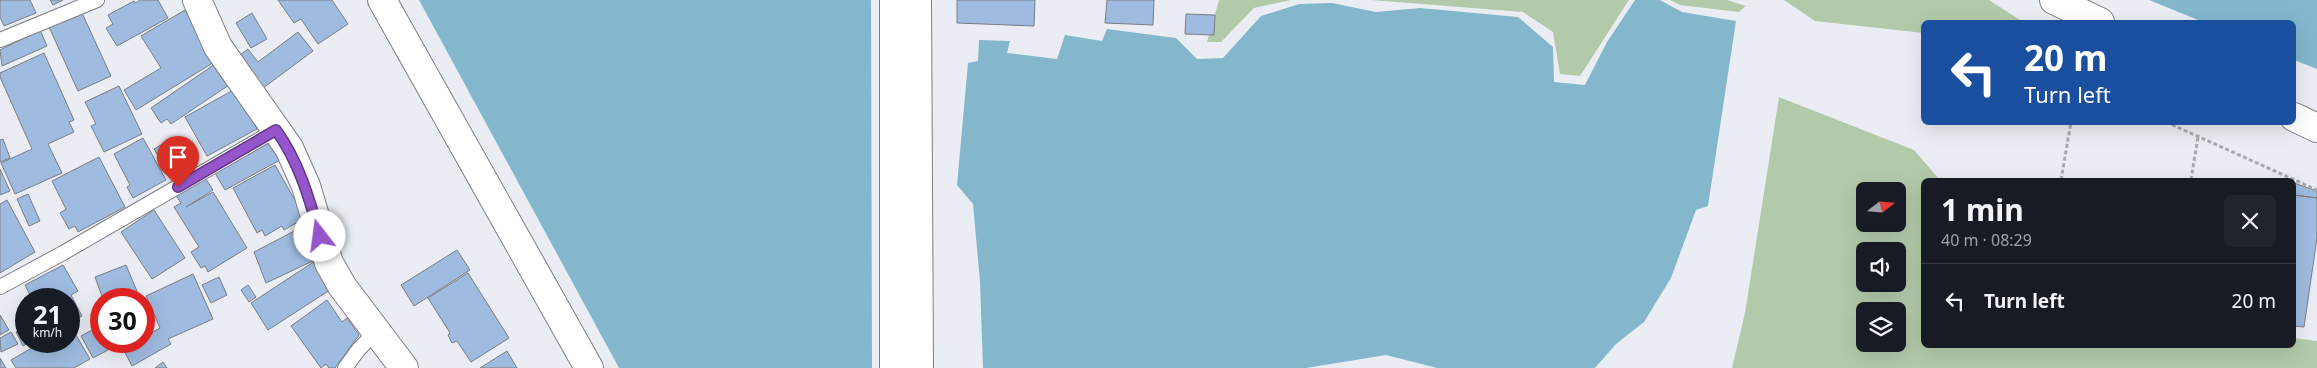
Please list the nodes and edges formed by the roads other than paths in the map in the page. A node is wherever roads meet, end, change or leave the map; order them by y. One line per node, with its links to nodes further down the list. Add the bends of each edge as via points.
1 (97, 0): 8 (lane)
2 (197, 0): 11 (street, via 218,47)
3 (382, 0): 16 (street)
4 (894, 0): 17 (street)
5 (917, 0): 18 (street)
6 (2054, 0): 7 (street)
7 (2096, 20)
8 (0, 40)
9 (2296, 118): 10 (street)
10 (2317, 128)
11 (276, 130): 12 (lane); 13 (street, via 289,148 306,186 329,263)
12 (0, 287)
13 (376, 332): 14 (lane); 15 (street)
14 (345, 368)
15 (404, 368)
16 (589, 368)
17 (894, 368)
18 (919, 368)

